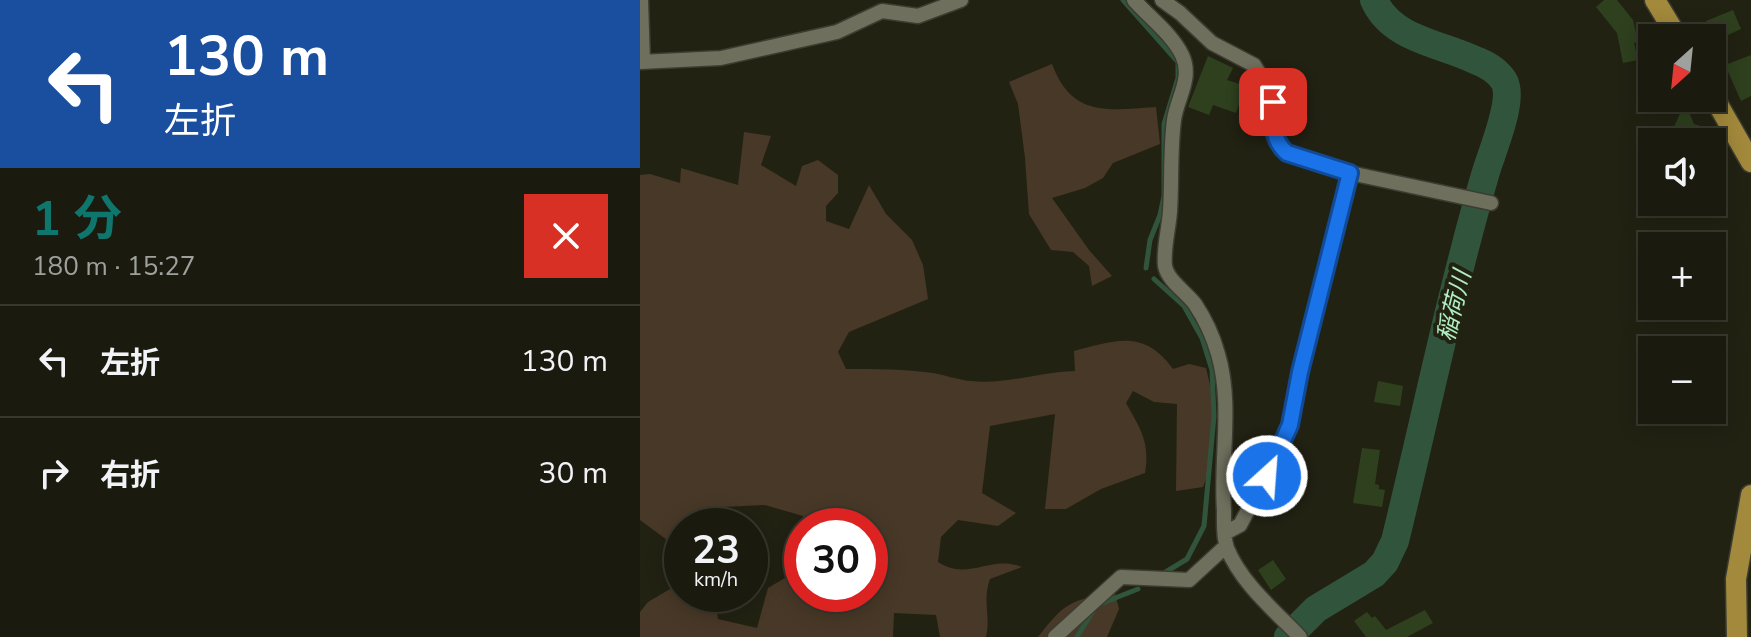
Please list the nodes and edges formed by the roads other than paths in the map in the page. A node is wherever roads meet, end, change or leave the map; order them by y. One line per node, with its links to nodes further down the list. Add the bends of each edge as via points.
1 (641, 0): 7 (street)
2 (961, 0): 7 (street, via 918,16 882,11 837,32 721,58)
3 (1134, 0): 13 (street, via 1174,42 1186,71 1172,140 1165,267 1195,304 1223,372)
4 (1162, 0): 10 (street, via 1212,43 1254,65 1273,102 1274,137 1282,149)
5 (1655, 0): 6 (main road)
6 (1670, 24)
7 (642, 62)
8 (1722, 112): 9 (main road)
9 (1751, 162)
10 (1350, 173): 11 (street); 13 (street, via 1290,425 1240,525)
11 (1491, 203)
12 (1751, 495): 16 (main road, via 1736,579)
13 (1226, 540): 14 (street, via 1189,580 1121,577); 15 (street, via 1253,588)
14 (1055, 637)
15 (1300, 637)
16 (1737, 637)

